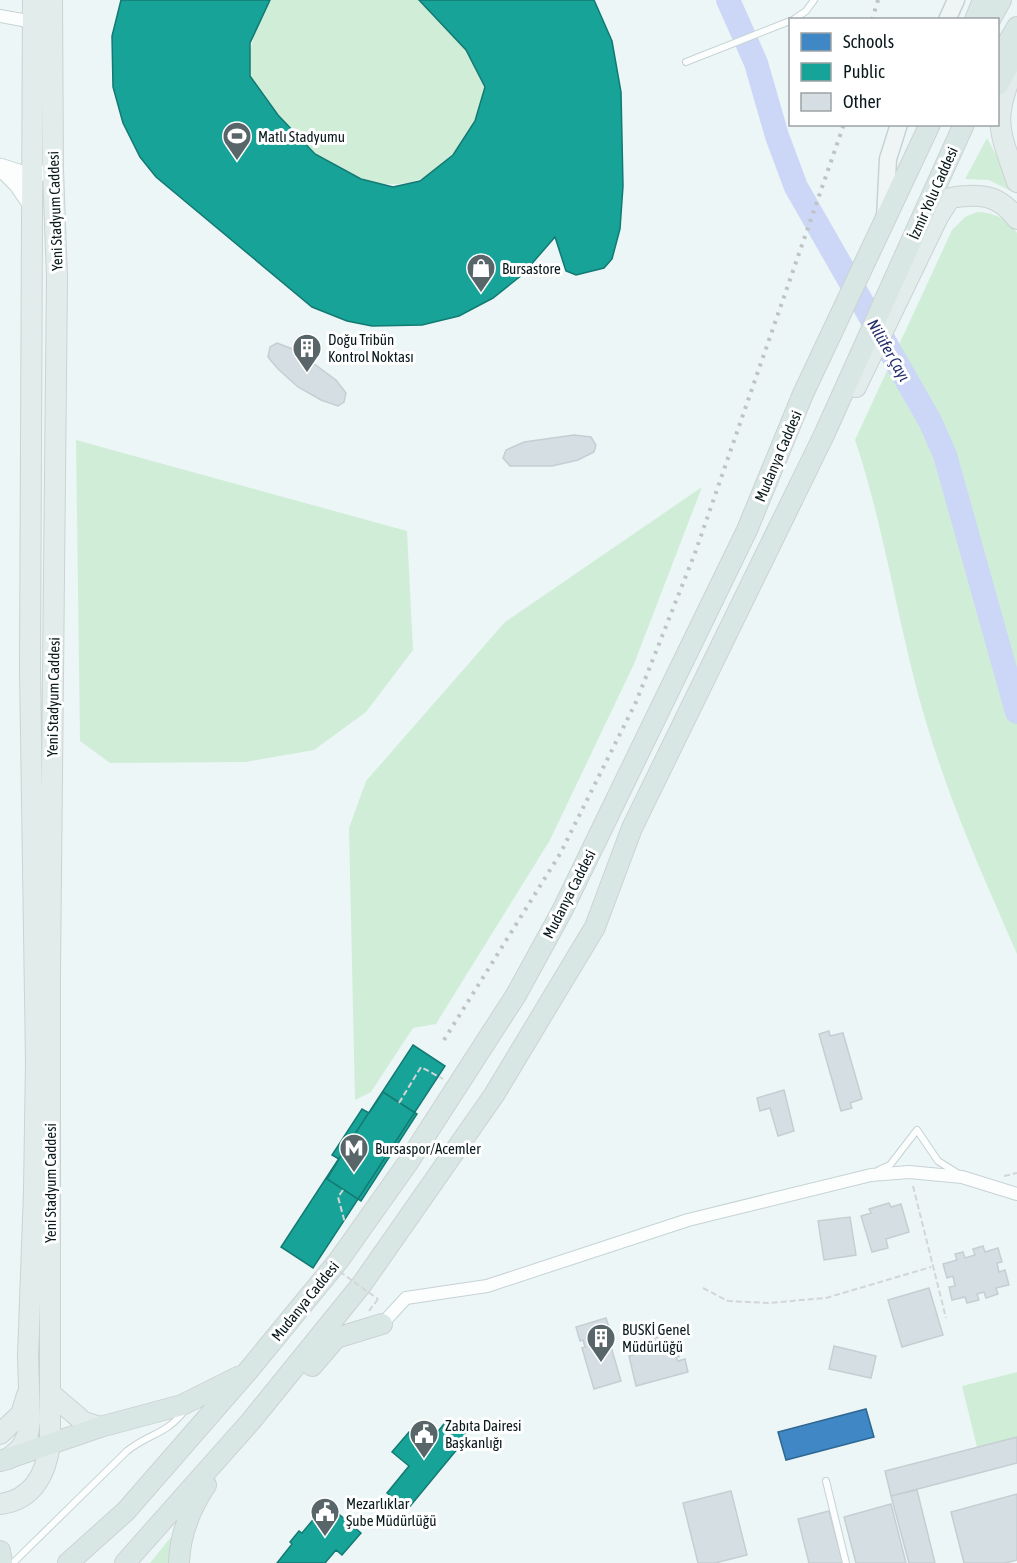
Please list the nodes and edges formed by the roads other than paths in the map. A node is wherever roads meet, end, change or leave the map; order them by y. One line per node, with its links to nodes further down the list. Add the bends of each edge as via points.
1 (33, 0): 13 (main road, Yeni Stadyum Caddesi)
2 (52, 0): 28 (main road, Yeni Stadyum Caddesi)
3 (814, 0): 8 (lane)
4 (956, 0): 9 (main road)
5 (983, 0): 10 (highway)
6 (1001, 0): 11 (highway)
7 (0, 16): 13 (street)
8 (795, 18)
9 (948, 18)
10 (976, 18)
11 (991, 18)
12 (789, 21): 18 (lane)
13 (33, 22): 27 (main road, Yeni Stadyum Caddesi)
14 (1017, 27): 16 (highway)
15 (1017, 50): 19 (highway)
16 (999, 57)
17 (1017, 59): 24 (main road, via 999,117 999,131)
18 (686, 62)
19 (999, 84)
20 (898, 126): 32 (main road, via 888,159)
21 (963, 126): 33 (highway, İzmir Yolu Caddesi)
22 (976, 126): 33 (highway)
23 (929, 128): 32 (highway, Mudanya Caddesi)
24 (1010, 154): 29 (main road)
25 (0, 160): 27 (street)
26 (0, 167): 27 (street); 30 (street)
27 (32, 170): 28 (street); 30 (main road, Yeni Stadyum Caddesi)
28 (53, 170): 41 (main road, Yeni Stadyum Caddesi, via 57,277)
29 (1017, 182)
30 (34, 210): 40 (main road, Yeni Stadyum Caddesi, via 30,668 36,1064)
31 (1014, 216): 34 (main road, via 1004,203 992,197 976,194 950,198)
32 (882, 229): 39 (highway, Mudanya Caddesi, via 803,394 747,530 562,910 516,995 369,1221)
33 (907, 262): 34 (highway, Mudanya Caddesi)
34 (827, 437): 43 (highway, Mudanya Caddesi, via 632,828 595,927 494,1095 429,1190 362,1284)
35 (871, 1175): 36 (street, via 909,1172); 36 (lane, via 890,1165 918,1130 938,1161); 38 (street, via 688,1220 487,1286 406,1298)
36 (962, 1177): 37 (street)
37 (1017, 1194)
38 (382, 1324): 43 (highway, via 336,1338 289,1392)
39 (248, 1371): 42 (highway); 53 (highway, Mudanya Caddesi, via 126,1511)
40 (28, 1392): 45 (main road, via 21,1414); 47 (main road, Yeni Stadyum Caddesi, via 28,1434 21,1448)
41 (50, 1393): 44 (main road, via 84,1422); 46 (main road, Yeni Stadyum Caddesi)
42 (194, 1399): 44 (highway); 52 (lane, via 175,1424 127,1451)
43 (251, 1420): 54 (highway, Mudanya Caddesi); 55 (highway, via 196,1499 179,1546)
44 (100, 1427): 46 (highway)
45 (0, 1434)
46 (50, 1444): 47 (highway); 49 (main road, Yeni Stadyum Caddesi, via 40,1480 14,1503)
47 (4, 1460)
48 (826, 1480): 56 (lane)
49 (0, 1504)
50 (0, 1551): 51 (highway)
51 (2, 1563)
52 (13, 1563)
53 (68, 1563)
54 (125, 1563)
55 (179, 1563)
56 (846, 1563)

